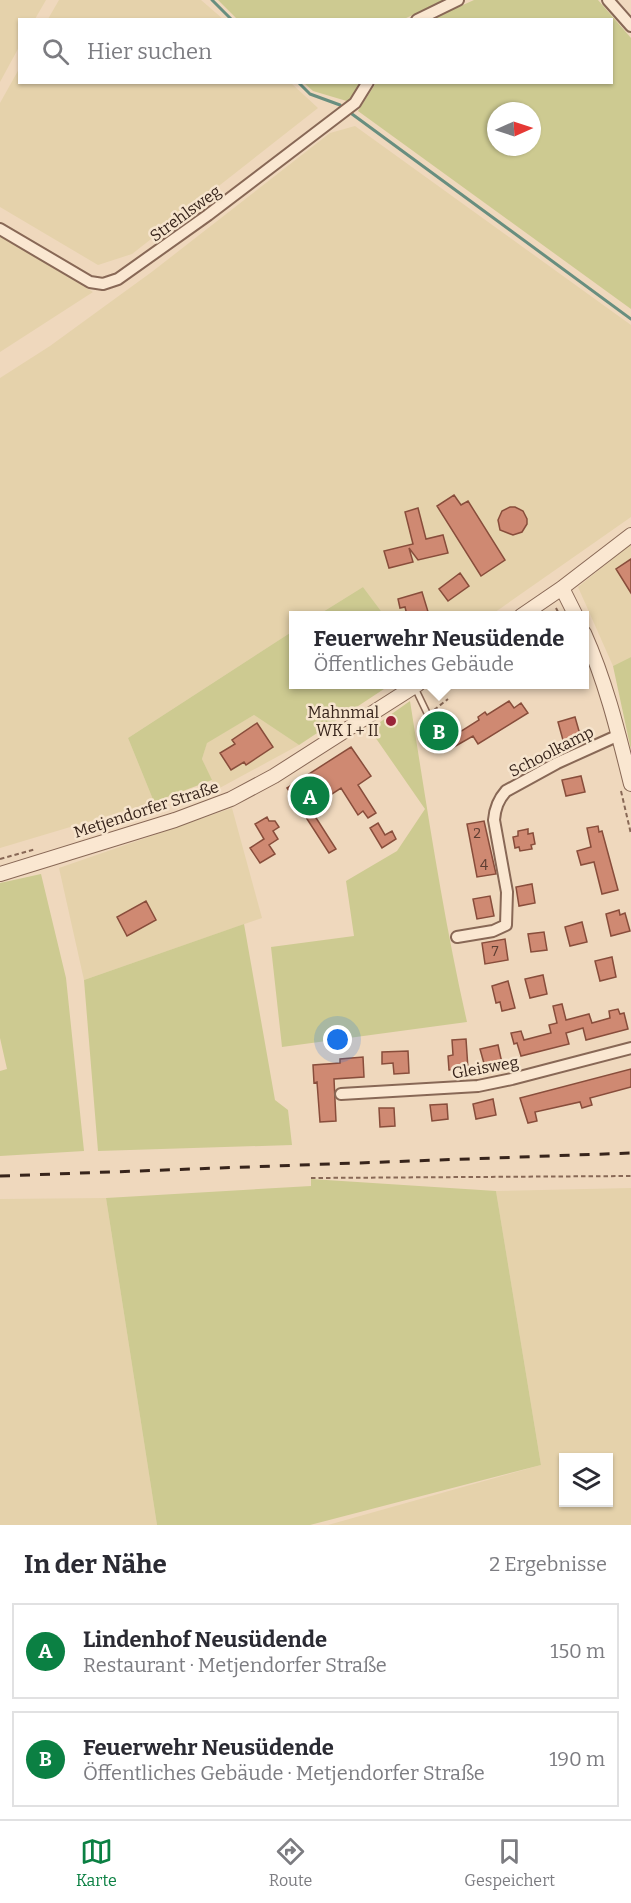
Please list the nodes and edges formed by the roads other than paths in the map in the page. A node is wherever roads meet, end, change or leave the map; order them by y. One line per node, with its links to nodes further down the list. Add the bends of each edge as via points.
1 (458, 0): 3 (street)
2 (609, 0): 4 (street)
3 (421, 18)
4 (631, 26)
5 (367, 84): 6 (street, Strehlsweg, via 355,103 118,279 103,284 90,282)
6 (0, 229)
7 (631, 535): 8 (street)
8 (562, 588): 9 (street); 10 (street)
9 (527, 611)
10 (574, 611)
11 (589, 643): 15 (street)
12 (411, 689): 17 (street, Metjendorfer Straße, via 231,799)
13 (417, 689): 14 (lane)
14 (428, 713)
15 (619, 735): 16 (street); 18 (street, Schoolkamp, via 557,763 501,796 495,820 507,892 506,925)
16 (631, 784)
17 (0, 874)
18 (457, 937)
19 (631, 1048): 20 (street, Gleisweg, via 478,1086)
20 (341, 1095)

